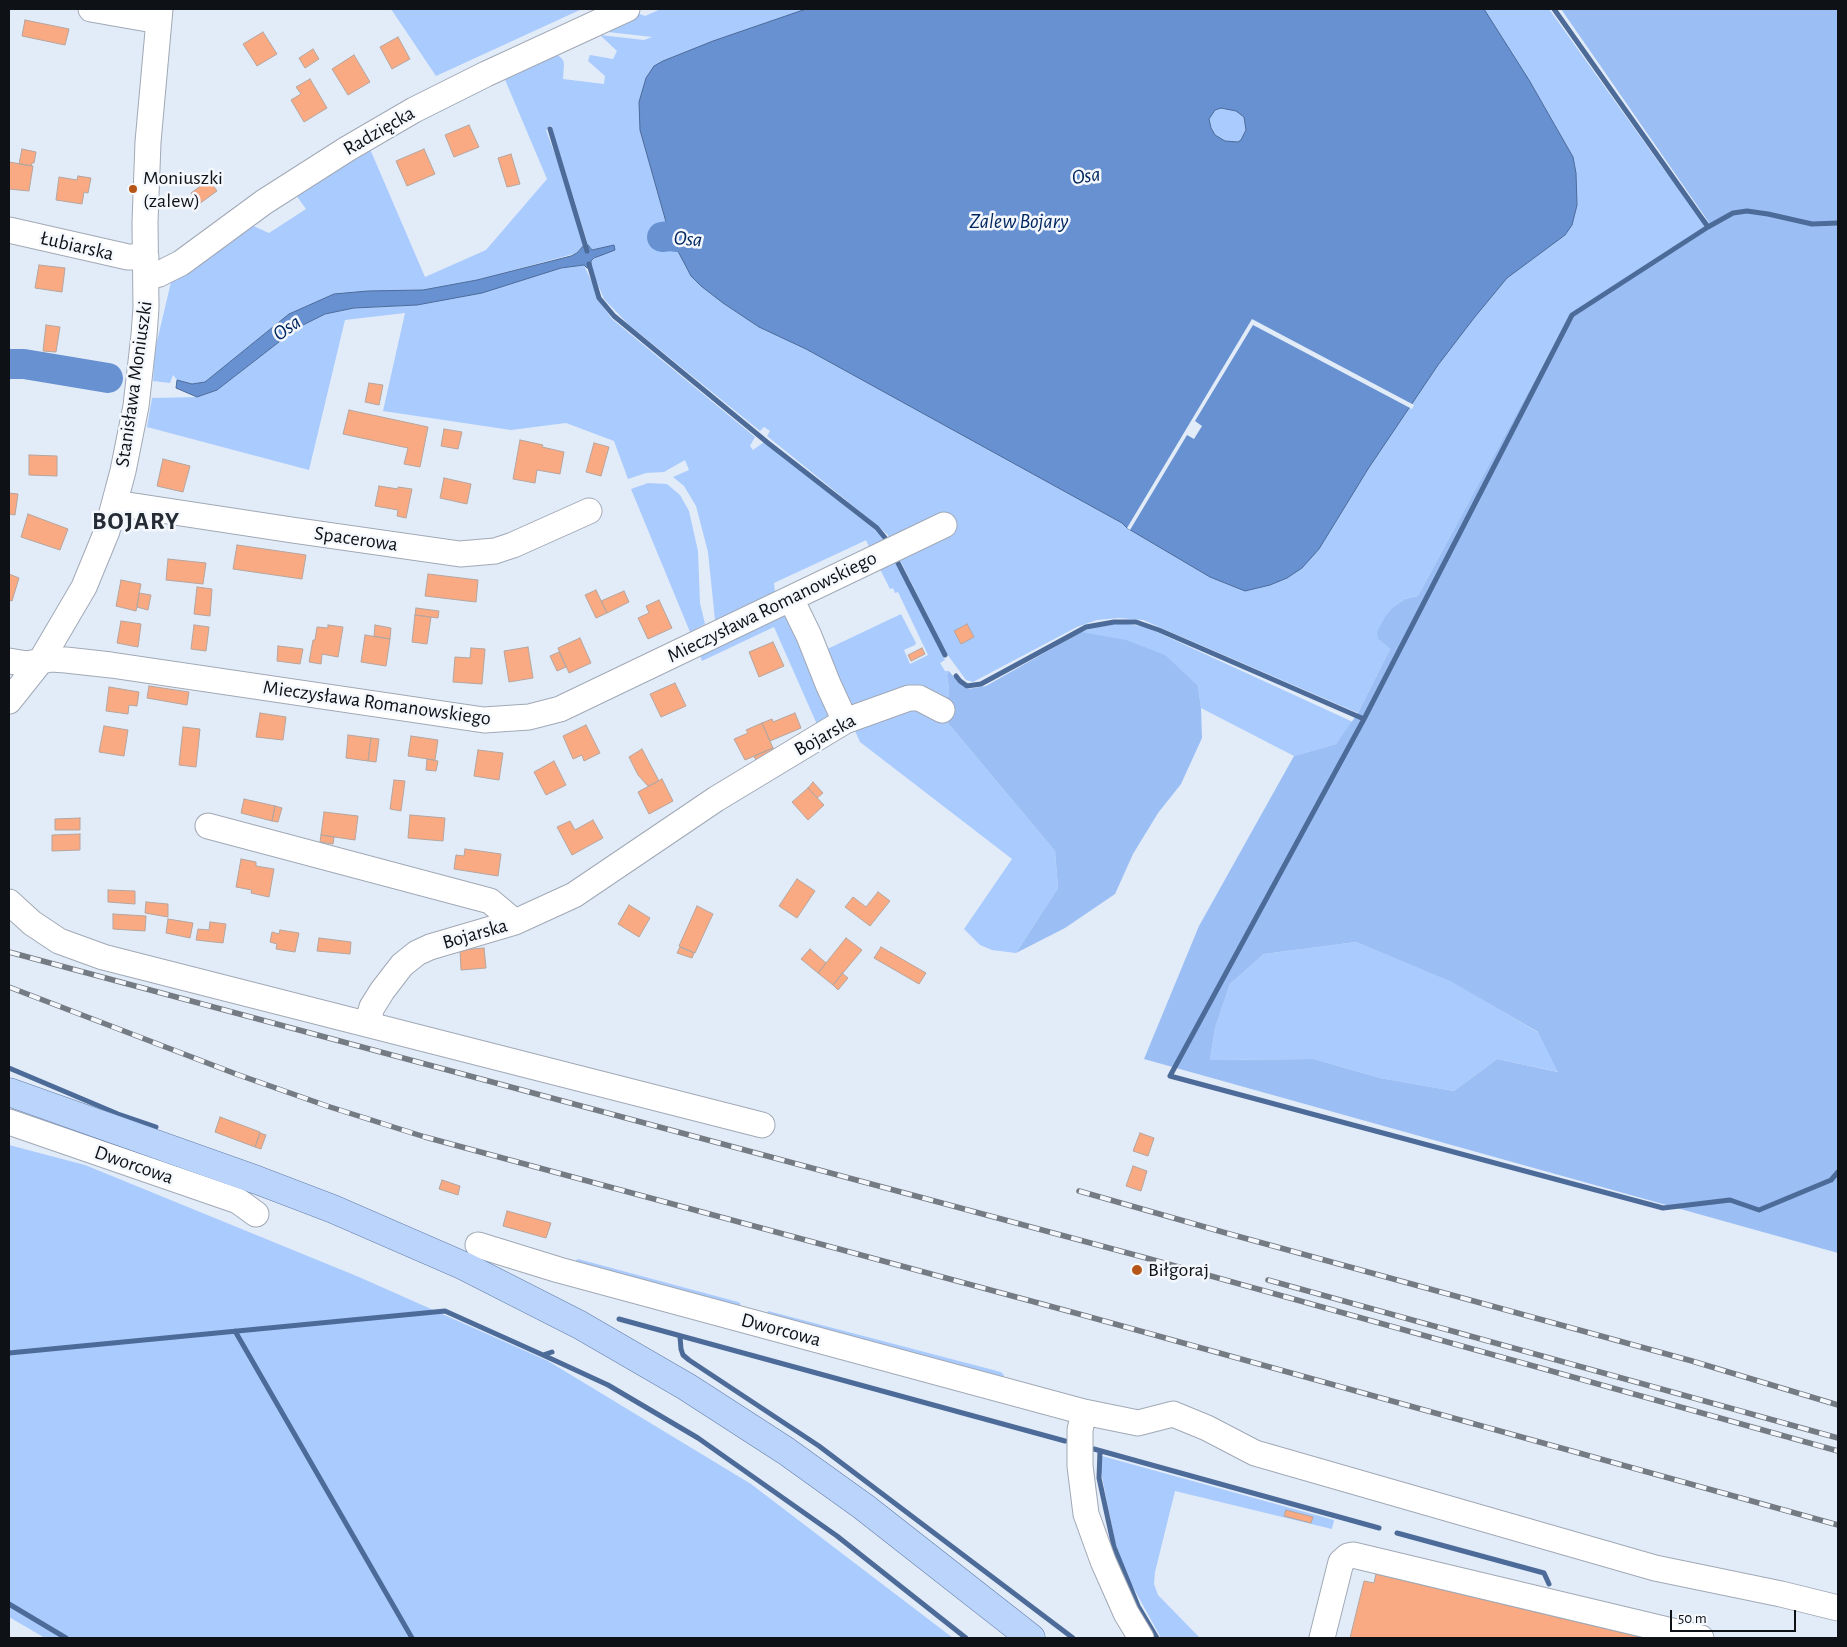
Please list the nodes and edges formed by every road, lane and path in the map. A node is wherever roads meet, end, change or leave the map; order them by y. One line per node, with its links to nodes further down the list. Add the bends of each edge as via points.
1 (91, 9): 3 (street)
2 (627, 9): 5 (street, Radzięcka, via 414,110 272,197 181,263 159,274)
3 (160, 15): 5 (street, Stanisława Moniuszki, via 148,142)
4 (9, 230): 5 (street, Łubiarska, via 128,257)
5 (146, 267): 6 (street, Stanisława Moniuszki, via 144,335 136,406)
6 (115, 503): 7 (street, Spacerowa, via 460,554 495,551); 11 (street, Stanisława Moniuszki, via 84,587)
7 (589, 510)
8 (944, 525): 9 (street, Mieczysława Romanowskiego)
9 (791, 599): 11 (street, Mieczysława Romanowskiego, via 560,709 512,719 484,720 111,665 66,660); 14 (street)
10 (9, 661): 11 (street, Mieczysława Romanowskiego)
11 (40, 662): 12 (street, Stanisława Moniuszki)
12 (9, 700)
13 (942, 710): 14 (street, Bojarska, via 919,698 909,698)
14 (845, 721): 17 (street, Bojarska, via 716,799 574,895)
15 (208, 826): 17 (street, via 490,901)
16 (9, 902): 18 (street, via 59,941 88,952)
17 (515, 922): 18 (street, Bojarska, via 417,953 402,965 382,991)
18 (367, 1024): 21 (street)
19 (9, 1092): 26 (main road, via 333,1209 434,1252 565,1317 687,1387 786,1451 864,1507)
20 (9, 1122): 22 (street, Dworcowa, via 238,1201)
21 (762, 1125)
22 (256, 1214)
23 (478, 1245): 24 (street, Dworcowa)
24 (1084, 1412): 25 (street, Dworcowa, via 1138,1423 1173,1414 1255,1453 1655,1568); 27 (street, via 1080,1430 1080,1466 1086,1514 1126,1613)
25 (1838, 1608)
26 (1031, 1638)
27 (1141, 1638)
28 (1322, 1638): 29 (street, via 1341,1562 1353,1555)
29 (1701, 1638)

